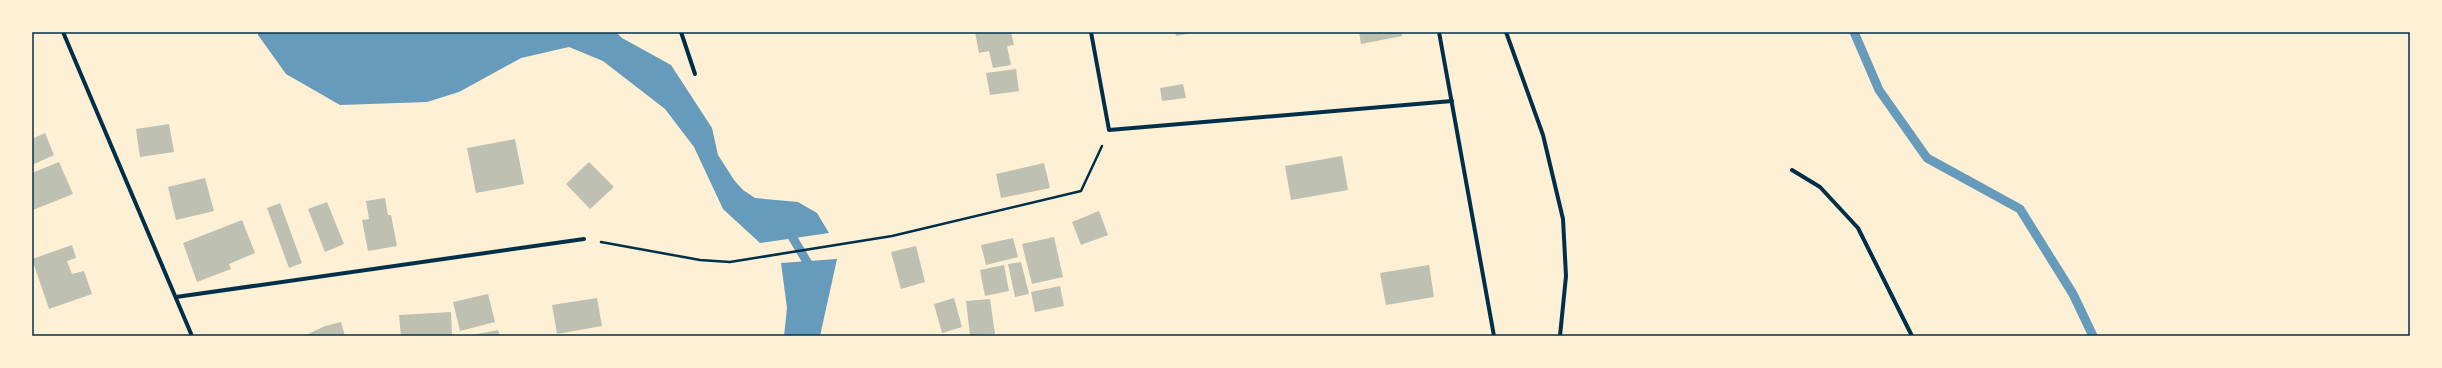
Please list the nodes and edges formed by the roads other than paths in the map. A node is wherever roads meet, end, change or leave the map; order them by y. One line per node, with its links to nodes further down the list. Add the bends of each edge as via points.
1 (63, 32): 10 (street)
2 (681, 32): 6 (street)
3 (1091, 32): 7 (street, via 1109,130)
4 (1439, 32): 7 (street)
5 (1506, 32): 13 (street, via 1543,135 1563,219 1566,276)
6 (695, 74)
7 (1452, 101): 12 (street)
8 (1792, 170): 14 (street, via 1820,187 1858,228)
9 (584, 239): 10 (street)
10 (176, 297): 11 (street)
11 (192, 336)
12 (1494, 336)
13 (1560, 336)
14 (1912, 336)

